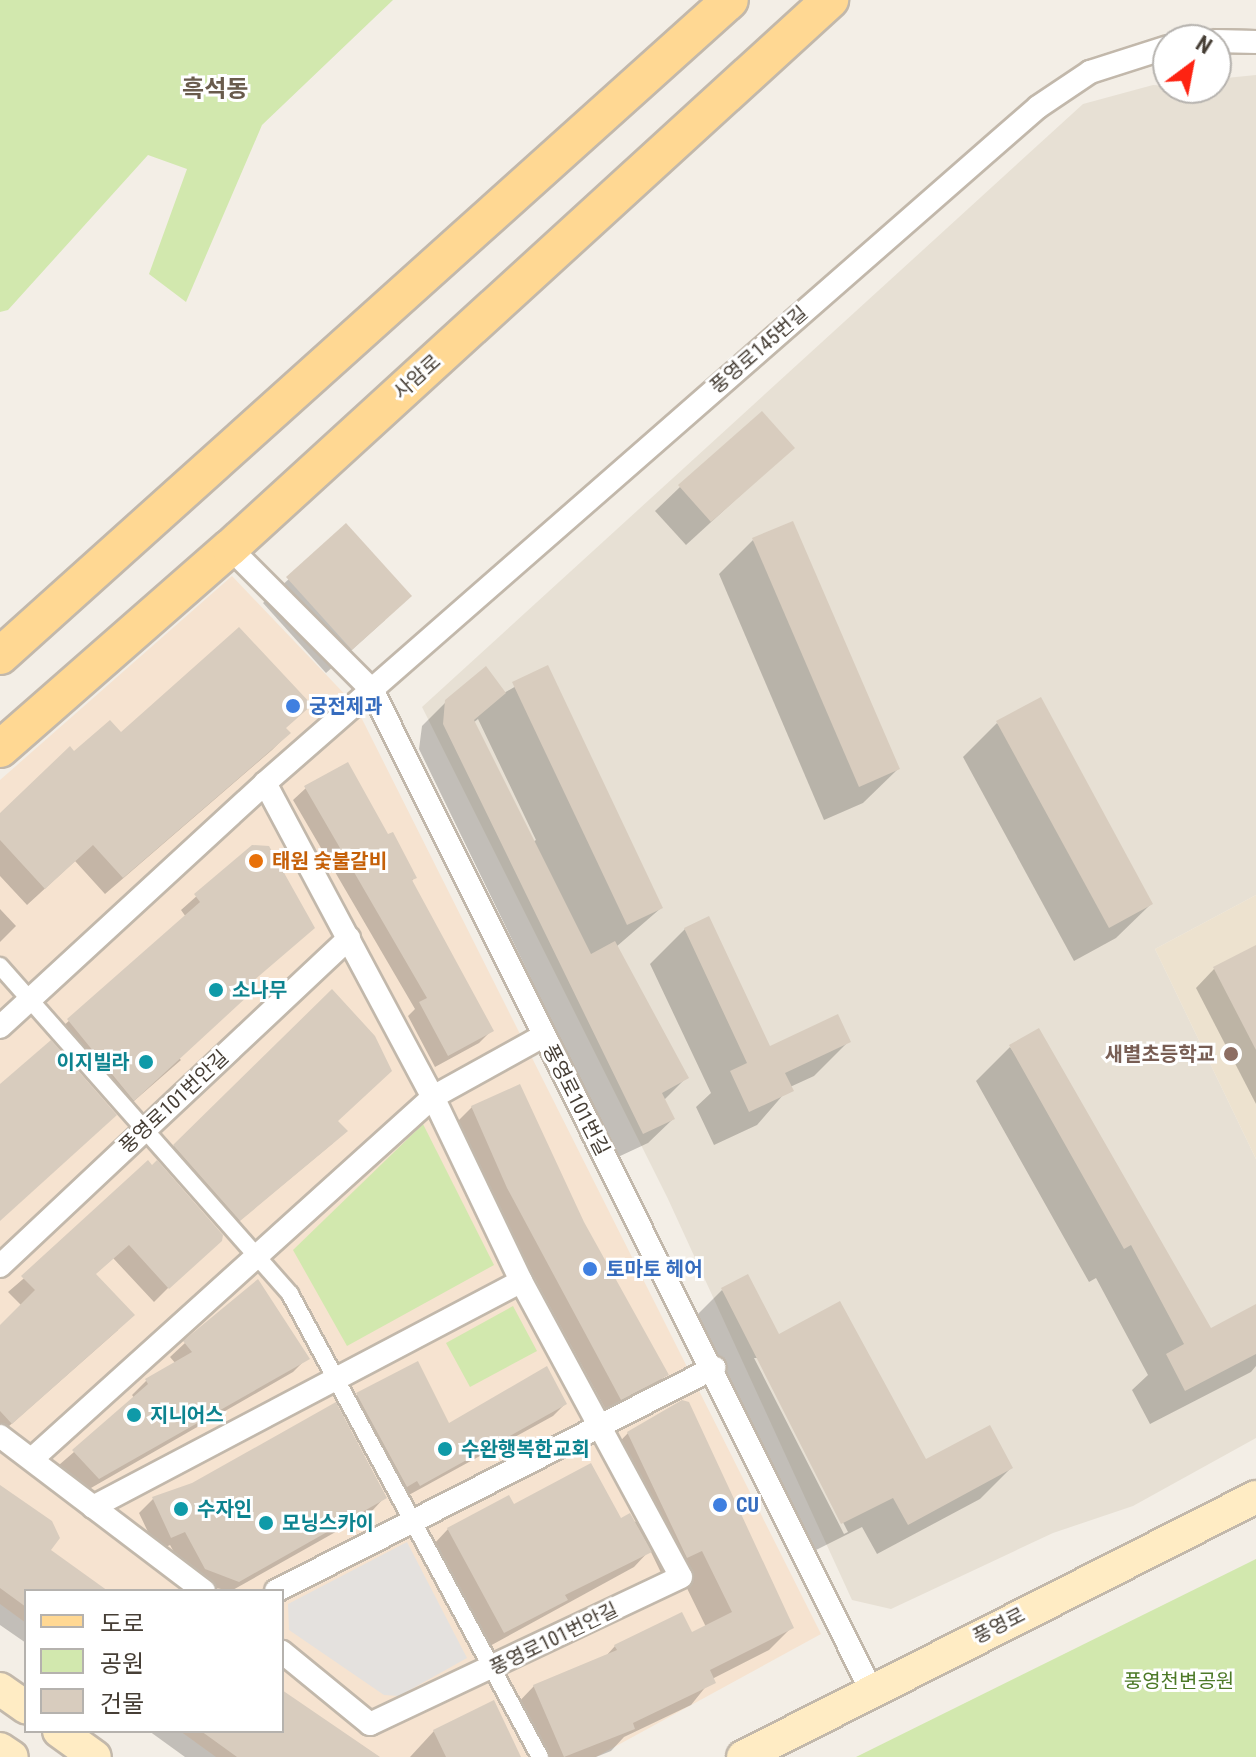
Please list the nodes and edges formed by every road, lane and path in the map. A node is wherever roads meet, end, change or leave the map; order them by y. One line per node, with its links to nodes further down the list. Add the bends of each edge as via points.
1 (730, 0): 7 (main road)
2 (830, 0): 6 (main road, 사암로)
3 (1232, 41): 4 (street)
4 (1256, 42)
5 (1152, 52): 8 (street, 풍영로145번길, via 1090,72 1038,107)
6 (230, 548): 8 (street, 풍영로101번길); 9 (main road, 사암로)
7 (0, 656)
8 (372, 690): 10 (street); 15 (street, 풍영로101번길)
9 (0, 749)
10 (265, 783): 11 (street, 풍영로101번안길); 13 (street)
11 (349, 938): 16 (street, 풍영로101번안길); 17 (street, 풍영로101번안길)
12 (0, 966): 13 (street)
13 (30, 1001): 14 (street); 17 (street)
14 (0, 1027)
15 (543, 1036): 16 (street); 21 (street, 풍영로101번길)
16 (433, 1097): 18 (street); 20 (street, 풍영로101번안길)
17 (143, 1131): 18 (street); 19 (street, 풍영로101번안길)
18 (258, 1255): 22 (street, via 290,1294); 25 (street)
19 (0, 1266)
20 (521, 1281): 22 (street); 23 (street, 풍영로101번안길)
21 (714, 1368): 23 (street); 34 (street, 풍영로101번길)
22 (338, 1376): 27 (street); 28 (street)
23 (600, 1423): 28 (street); 32 (street, 풍영로101번안길, via 681,1577)
24 (0, 1436): 25 (street)
25 (32, 1459): 27 (street)
26 (1256, 1497): 34 (main road, 풍영로)
27 (93, 1507): 29 (street)
28 (415, 1519): 30 (street); 32 (street)
29 (201, 1589)
30 (280, 1589)
31 (284, 1654): 32 (street, 풍영로101번안길, via 370,1724)
32 (494, 1668): 40 (street)
33 (0, 1689): 35 (main road)
34 (871, 1690): 41 (main road, 풍영로)
35 (24, 1706)
36 (62, 1733): 39 (main road)
37 (0, 1749): 38 (main road)
38 (12, 1757)
39 (95, 1757)
40 (540, 1757)
41 (743, 1757)

